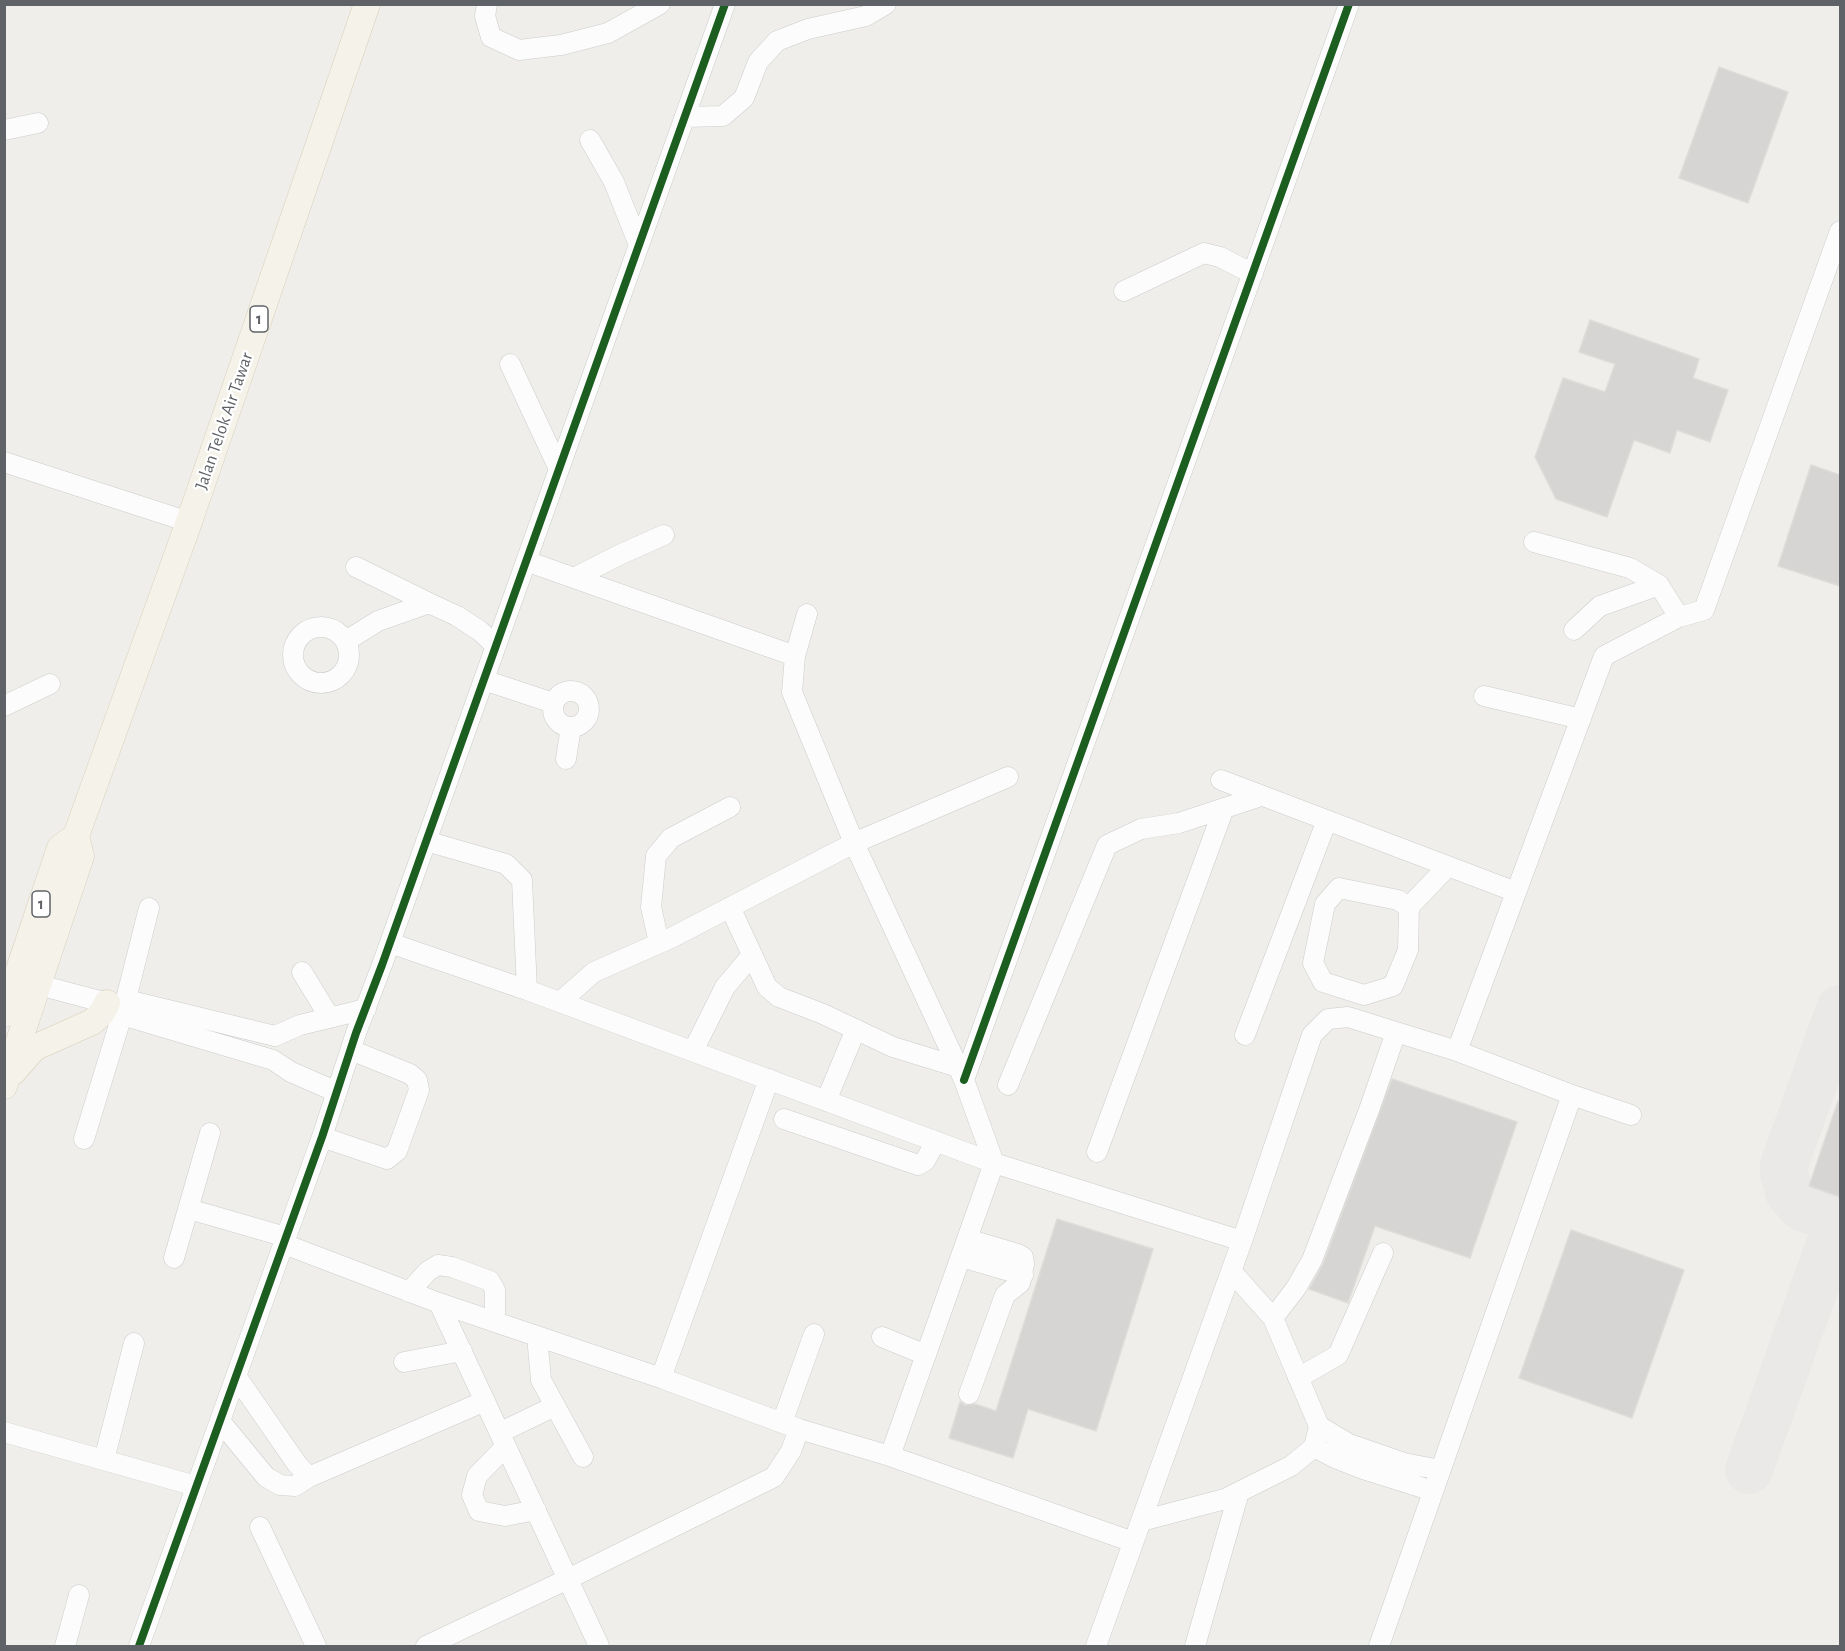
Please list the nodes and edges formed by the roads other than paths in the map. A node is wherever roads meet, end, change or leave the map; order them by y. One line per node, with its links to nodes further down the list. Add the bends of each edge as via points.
1 (367, 4): 18 (main road, Jalan Telok Air Tawar / 1)
2 (487, 4): 3 (street, via 485,16 491,37 519,50 608,33)
3 (660, 4)
4 (725, 4): 7 (street)
5 (886, 4): 7 (street, via 866,16 808,29 777,41 758,62 744,98 723,116)
6 (1349, 4): 13 (street)
7 (685, 117): 12 (street)
8 (38, 123): 9 (street)
9 (4, 130)
10 (590, 140): 12 (street, via 614,182)
11 (1840, 231): 27 (street, via 1704,610)
12 (639, 245): 17 (street)
13 (1253, 274): 14 (street, via 1204,253); 72 (street)
14 (1124, 291)
15 (510, 364): 17 (street)
16 (4, 462): 18 (street)
17 (559, 469): 21 (street)
18 (189, 522): 57 (main road, Jalan Telok Air Tawar / 1, via 76,836 60,848)
19 (664, 534): 23 (street)
20 (1534, 542): 24 (street, via 1630,568)
21 (526, 561): 23 (street); 30 (street)
22 (356, 567): 25 (street)
23 (574, 578): 31 (street)
24 (1659, 585): 27 (street); 28 (street, via 1600,606)
25 (429, 603): 29 (street, via 378,621); 30 (street, via 457,616)
26 (807, 614): 31 (street)
27 (1679, 617): 37 (street, via 1604,656)
28 (1574, 630)
29 (346, 641)
30 (496, 646): 32 (street)
31 (795, 656): 47 (street, via 792,692)
32 (484, 680): 35 (street); 46 (street)
33 (50, 684): 36 (street)
34 (1484, 696): 37 (street)
35 (553, 703): 38 (street, via 556,720); 38 (street, via 560,694 571,690 582,694 589,703 589,715 582,724)
36 (4, 706)
37 (1581, 719): 49 (street)
38 (571, 727): 39 (street)
39 (566, 759)
40 (1008, 777): 47 (street)
41 (1221, 780): 42 (street)
42 (1261, 796): 44 (street); 45 (street)
43 (730, 807): 54 (street, via 671,838 656,856 651,908)
44 (1224, 808): 75 (street, via 1179,823 1141,829 1107,845); 85 (street)
45 (1327, 820): 48 (street); 67 (street)
46 (426, 841): 53 (street); 58 (street, via 506,864 522,880)
47 (854, 843): 50 (street); 72 (street)
48 (1448, 866): 49 (street); 51 (street)
49 (1516, 892): 70 (street)
50 (730, 907): 54 (street); 55 (street)
51 (1409, 907): 51 (street, via 1398,900 1339,888 1325,904 1313,963 1323,982 1364,995 1393,986 1408,950)
52 (149, 908): 60 (street)
53 (390, 942): 58 (street); 61 (street)
54 (659, 943): 59 (street, via 594,972)
55 (752, 955): 64 (street, via 767,987 779,997); 69 (street, via 725,987)
56 (302, 972): 63 (street)
57 (28, 982): 60 (street); 62 (main road, Jalan Telok Air Tawar / 1); 74 (main road, Jalan Telok Air Tawar / 1)
58 (526, 990): 59 (street)
59 (560, 1002): 69 (street)
60 (118, 1006): 66 (street); 71 (street); 74 (main road, via 34,1048); 83 (street)
61 (366, 1009): 63 (street); 68 (street)
62 (4, 1014)
63 (330, 1018): 66 (street)
64 (856, 1029): 72 (street); 78 (street)
65 (1395, 1032): 70 (street); 89 (street, via 1348,1017 1328,1019 1312,1035); 96 (street, via 1312,1260)
66 (275, 1035): 71 (street, via 271,1046)
67 (1245, 1035)
68 (351, 1050): 76 (street); 82 (street, via 410,1074 417,1080 419,1090 397,1150 387,1160)
69 (693, 1051): 73 (street)
70 (1457, 1051): 77 (street)
71 (273, 1060): 76 (street)
72 (961, 1074): 86 (street)
73 (769, 1079): 78 (street); 106 (street)
74 (5, 1083)
75 (1008, 1085)
76 (337, 1092): 82 (street)
77 (1572, 1095): 79 (street); 120 (street)
78 (826, 1101): 84 (street)
79 (1631, 1115)
80 (784, 1119): 84 (street, via 918,1165 926,1161)
81 (210, 1133): 87 (street)
82 (322, 1137): 88 (street)
83 (84, 1139)
84 (936, 1141): 86 (street)
85 (1098, 1152)
86 (994, 1163): 89 (street); 90 (street)
87 (189, 1209): 88 (street); 92 (street)
88 (285, 1240): 94 (street); 105 (street)
89 (1242, 1241): 93 (street)
90 (964, 1248): 103 (street); 108 (street, via 1023,1257 1024,1264 1020,1283 1005,1294)
91 (1383, 1253): 107 (street, via 1338,1355)
92 (174, 1258)
93 (1231, 1271): 96 (street); 126 (street)
94 (409, 1292): 95 (street); 97 (street, via 438,1265 452,1267 490,1281 495,1290)
95 (440, 1303): 97 (street); 102 (street)
96 (1273, 1317): 107 (street)
97 (495, 1322): 99 (street)
98 (814, 1334): 112 (street)
99 (537, 1336): 106 (street); 110 (street, via 541,1380)
100 (882, 1336): 103 (street)
101 (134, 1343): 119 (street)
102 (462, 1351): 104 (street); 109 (street)
103 (926, 1355): 117 (street)
104 (404, 1362)
105 (236, 1376): 111 (street); 121 (street)
106 (661, 1378): 112 (street)
107 (1298, 1378): 113 (street)
108 (969, 1394)
109 (485, 1401): 115 (street); 121 (street)
110 (555, 1406): 115 (street); 118 (street)
111 (220, 1421): 121 (street, via 266,1477 280,1485 295,1486); 122 (street)
112 (791, 1426): 117 (street); 129 (street, via 791,1451 774,1477)
113 (1319, 1426): 116 (street); 120 (street, via 1349,1444 1404,1463)
114 (4, 1431): 119 (street)
115 (503, 1439): 125 (street); 125 (street, via 477,1476 472,1495 479,1511 505,1516)
116 (1314, 1447): 123 (street, via 1363,1469); 124 (street, via 1291,1466)
117 (890, 1456): 128 (street)
118 (583, 1457)
119 (104, 1460): 122 (street)
120 (1440, 1470): 123 (street)
121 (309, 1477)
122 (196, 1486): 131 (street)
123 (1433, 1491): 138 (street)
124 (1239, 1492): 126 (street); 137 (street)
125 (536, 1510): 129 (street)
126 (1141, 1521): 128 (street)
127 (260, 1527): 133 (street)
128 (1133, 1542): 136 (street)
129 (568, 1579): 134 (street); 135 (street)
130 (79, 1594): 132 (street)
131 (140, 1646)
132 (65, 1647)
133 (316, 1647)
134 (426, 1647)
135 (599, 1647)
136 (1096, 1647)
137 (1195, 1647)
138 (1379, 1647)

